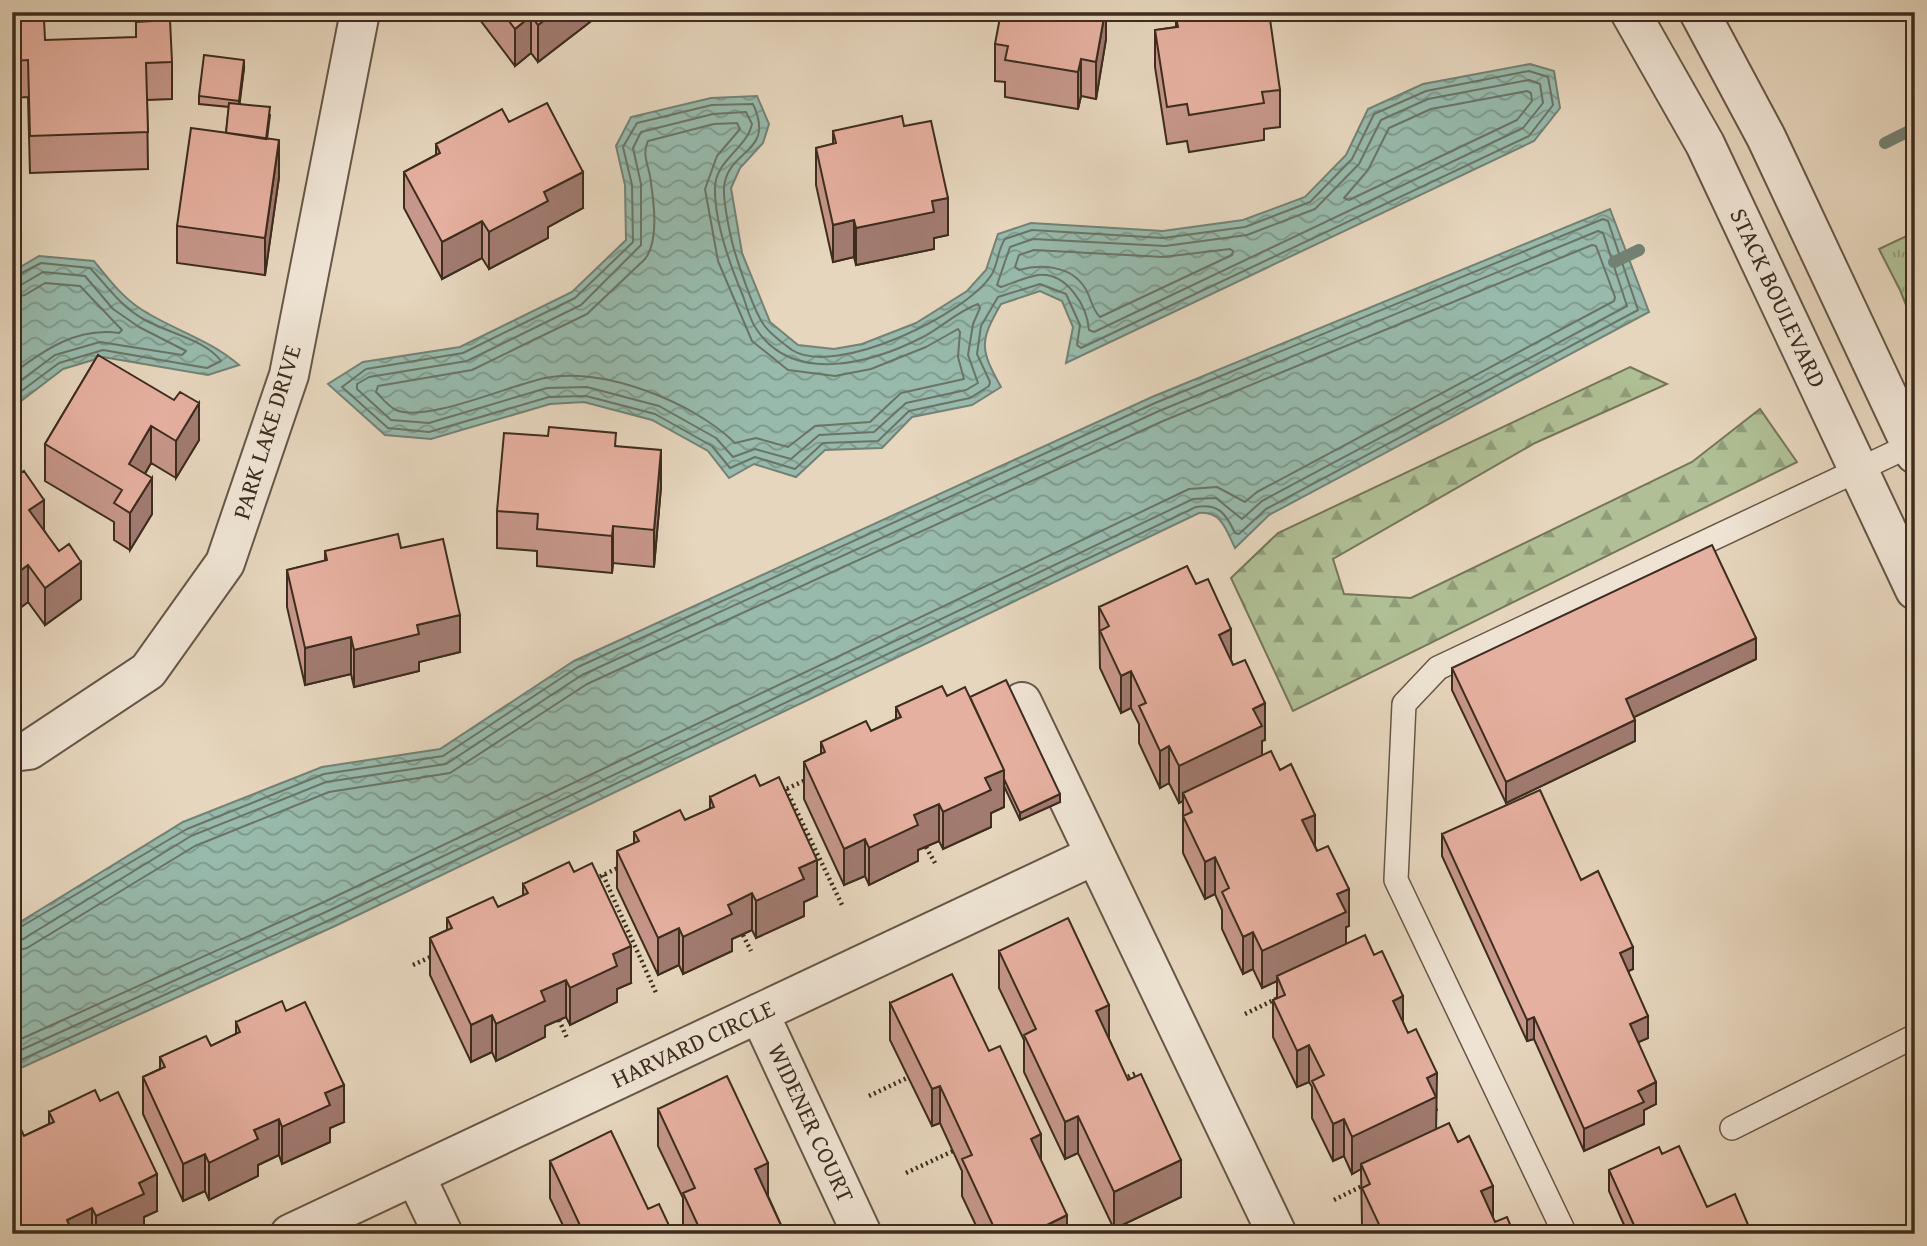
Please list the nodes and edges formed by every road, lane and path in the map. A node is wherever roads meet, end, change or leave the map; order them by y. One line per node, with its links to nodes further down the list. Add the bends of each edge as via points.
1 (360, 12): 8 (street, PARK LAKE DRIVE, via 289,375 225,563 148,671 29,750)
2 (1630, 12): 5 (street, STACK BOULEVARD, via 1705,144)
3 (1699, 12): 4 (street, via 1766,137)
4 (1913, 449): 5 (lane)
5 (1858, 470): 6 (street, STACK BOULEVARD); 44 (lane, via 1438,668 1404,704 1395,880)
6 (1915, 590)
7 (1022, 702): 13 (street)
8 (12, 752)
9 (811, 777): 10 (path)
10 (786, 789): 11 (path); 18 (path)
11 (774, 795)
12 (926, 847): 14 (path)
13 (1095, 855): 25 (street, HARVARD CIRCLE); 43 (street)
14 (935, 863)
15 (627, 864): 16 (path)
16 (603, 875): 17 (path); 24 (path)
17 (590, 881)
18 (843, 907)
19 (743, 935): 20 (path)
20 (751, 951)
21 (439, 953): 22 (path)
22 (414, 965)
23 (1292, 991): 26 (path)
24 (657, 995)
25 (759, 1013): 37 (street, HARVARD CIRCLE); 42 (street, WIDENER COURT)
26 (1245, 1014)
27 (559, 1020): 29 (path)
28 (1915, 1036): 34 (lane)
29 (567, 1038)
30 (1138, 1072): 32 (path)
31 (909, 1077): 33 (path)
32 (1113, 1083)
33 (869, 1096)
34 (1732, 1128)
35 (953, 1151): 36 (path)
36 (906, 1173)
37 (415, 1175): 40 (street, HARVARD CIRCLE); 41 (street)
38 (1368, 1183): 39 (path)
39 (1334, 1200)
40 (290, 1234)
41 (443, 1234)
42 (862, 1234)
43 (1277, 1234)
44 (1565, 1234)

